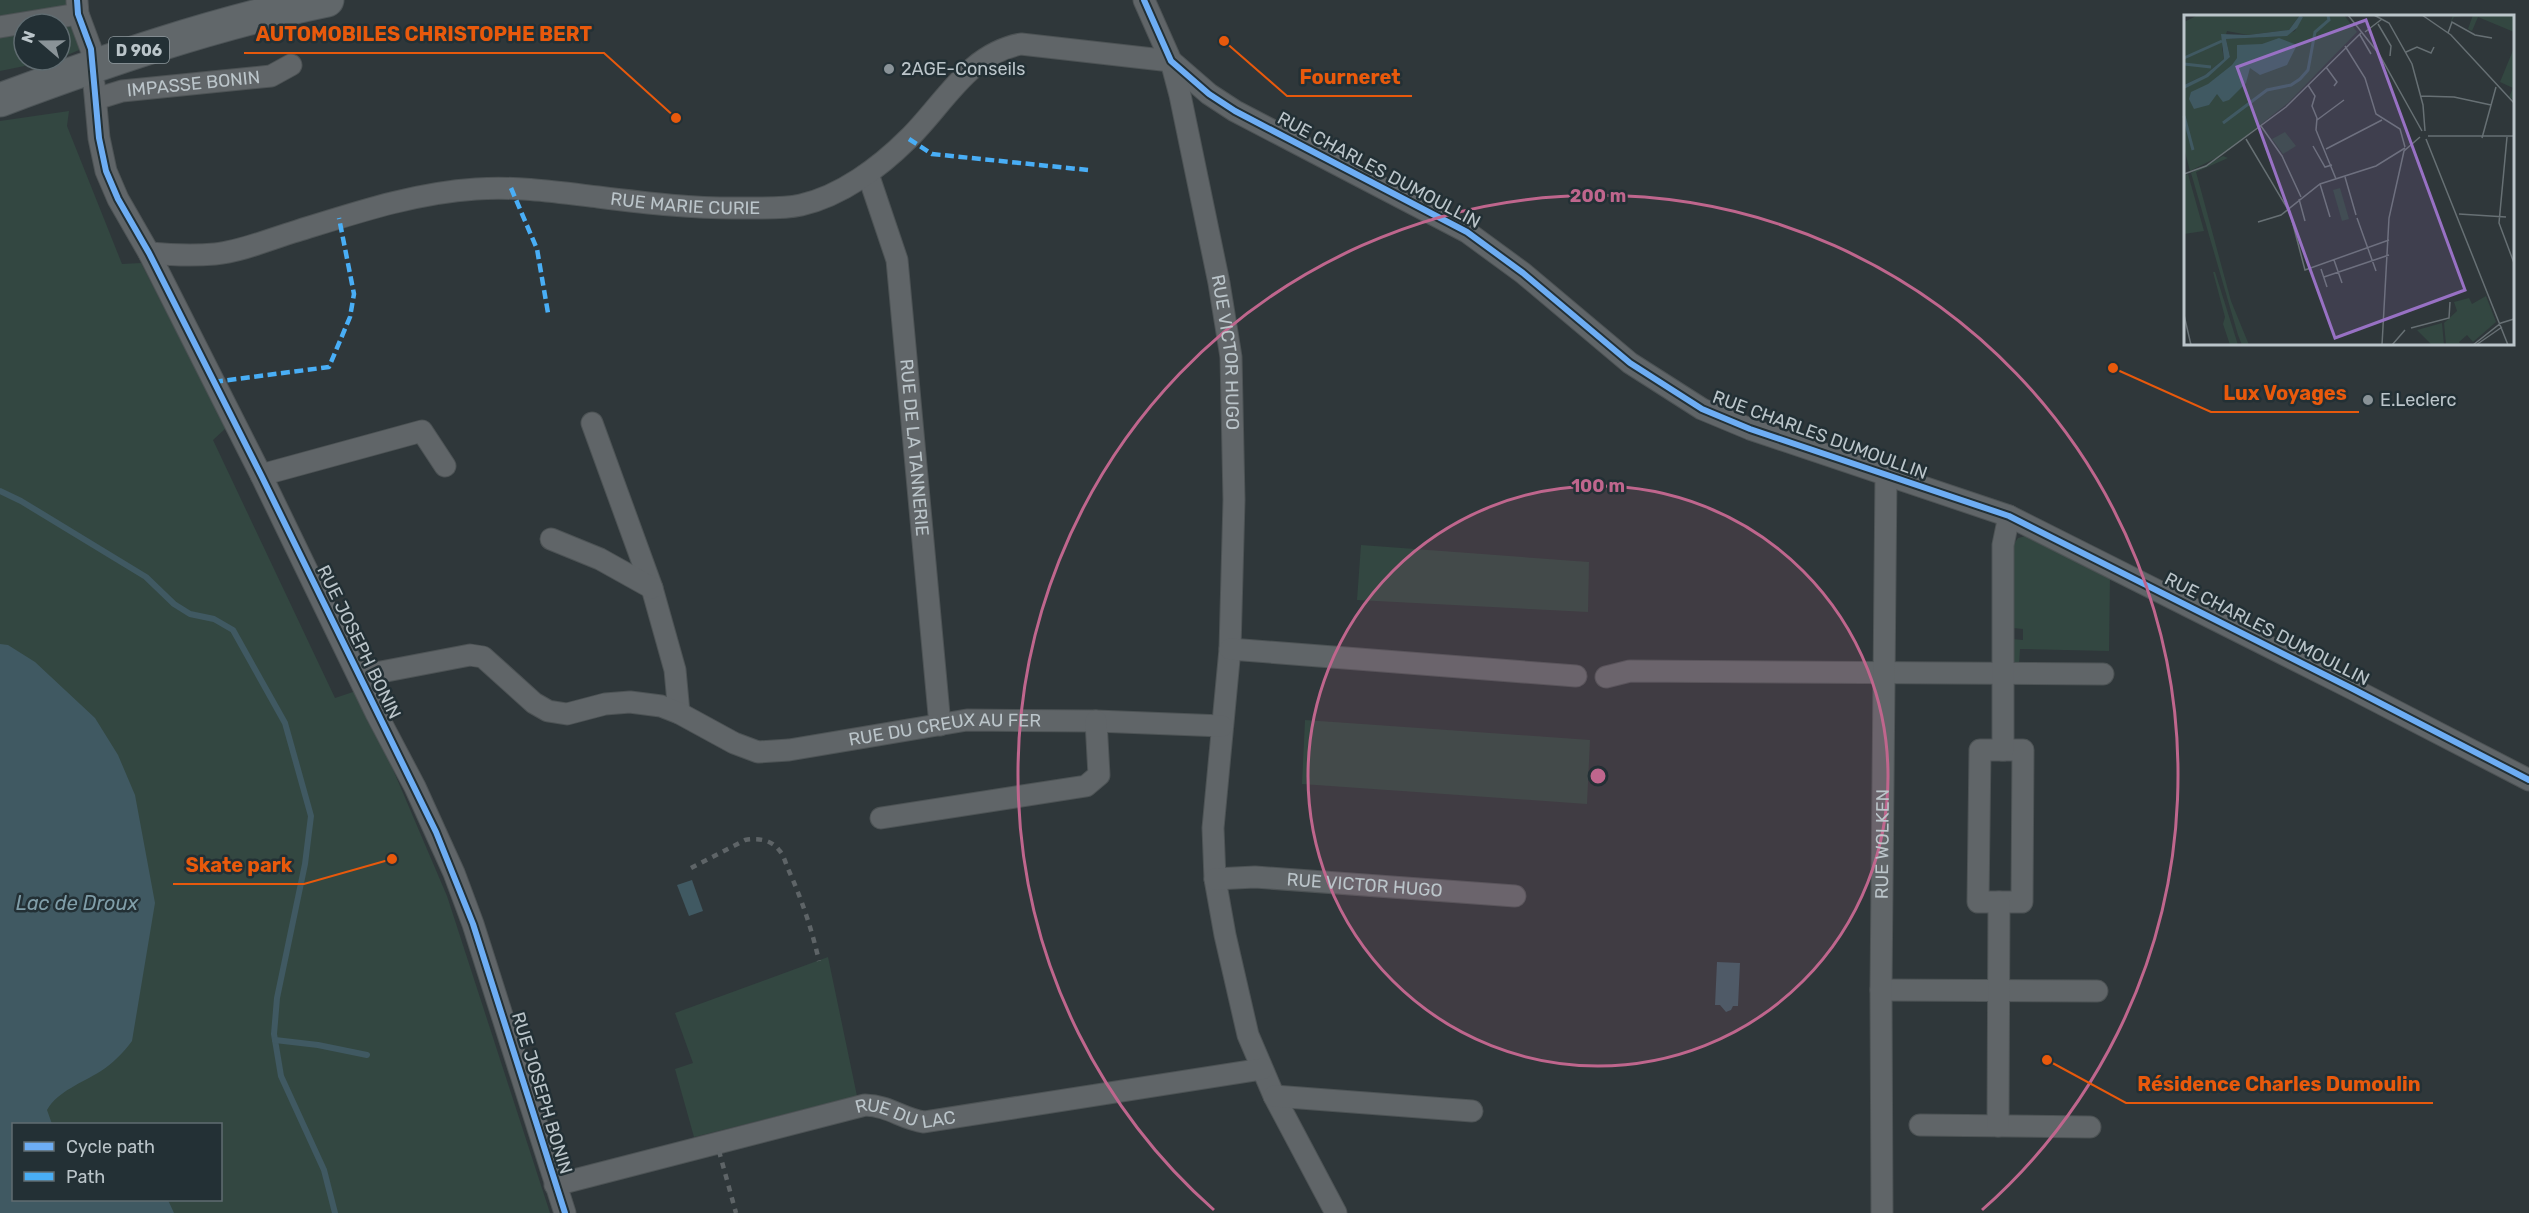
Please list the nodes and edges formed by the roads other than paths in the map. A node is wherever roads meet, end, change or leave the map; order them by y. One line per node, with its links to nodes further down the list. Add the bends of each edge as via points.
1 (327, 0): 9 (main road, D 906, via 130,53)
2 (1144, 0): 6 (street, RUE CHARLES DUMOULLIN)
3 (78, 7): 4 (street); 5 (street)
4 (0, 27)
5 (91, 49)
6 (1171, 61): 10 (street, RUE MARIE CURIE, via 1021,44 1004,47 966,73 909,139); 15 (street, RUE CHARLES DUMOULLIN, via 1220,102 1467,232 1523,273 1630,363 1702,409); 19 (street, RUE VICTOR HUGO, via 1232,357)
7 (291, 65): 8 (street, IMPASSE BONIN, via 271,76)
8 (95, 91): 11 (street, RUE JOSEPH BONIN, via 106,171)
9 (0, 100)
10 (868, 174): 11 (street, RUE MARIE CURIE, via 800,205 767,208 654,203 519,188 444,192 368,209 216,254); 28 (street, RUE DE LA TANNERIE, via 897,260)
11 (149, 253): 14 (street, RUE JOSEPH BONIN)
12 (592, 423): 18 (street)
13 (445, 466): 14 (street, via 422,431)
14 (261, 475): 23 (street, RUE JOSEPH BONIN)
15 (1886, 475): 16 (street, RUE CHARLES DUMOULLIN); 20 (street, RUE WOLKEN)
16 (2009, 516): 21 (street, via 2003,545); 31 (street, RUE CHARLES DUMOULLIN)
17 (551, 539): 18 (street)
18 (652, 588): 26 (street, via 675,670)
19 (1230, 649): 24 (street); 29 (street, RUE VICTOR HUGO)
20 (1884, 673): 21 (street); 25 (street, via 1630,671); 36 (street, RUE WOLKEN)
21 (2002, 674): 22 (street); 30 (street)
22 (2103, 674)
23 (360, 676): 26 (street, RUE DU CREUX AU FER, via 470,655 483,657 548,711 567,714 630,702); 45 (street, RUE JOSEPH BONIN, via 454,873)
24 (1576, 676)
25 (1606, 677)
26 (679, 713): 28 (street, RUE DU CREUX AU FER, via 758,752)
27 (1096, 721): 28 (street, RUE DU CREUX AU FER, via 967,720); 29 (street, RUE DU CREUX AU FER); 32 (street, via 1099,775 1086,786)
28 (940, 726)
29 (1222, 726): 33 (street, RUE VICTOR HUGO, via 1213,828)
30 (2003, 750): 35 (street, via 2023,750 2022,902); 35 (street, via 1980,750 1978,902)
31 (2529, 780)
32 (881, 818)
33 (1215, 879): 34 (street, RUE VICTOR HUGO, via 1256,877); 39 (street, RUE VICTOR HUGO, via 1248,1035)
34 (1515, 896)
35 (2000, 902): 37 (street)
36 (1881, 990): 37 (street); 48 (street, RUE WOLKEN)
37 (2000, 991): 38 (street); 43 (street)
38 (2097, 992)
39 (1262, 1069): 40 (street, RUE VICTOR HUGO); 45 (street, RUE DU LAC, via 924,1122 881,1106 865,1105)
40 (1274, 1096): 41 (street); 47 (street, RUE VICTOR HUGO)
41 (1472, 1111)
42 (1920, 1125): 43 (street)
43 (1998, 1126): 44 (street)
44 (2090, 1127)
45 (555, 1185): 46 (street, RUE JOSEPH BONIN)
46 (565, 1213)
47 (1336, 1213)
48 (1882, 1213)

